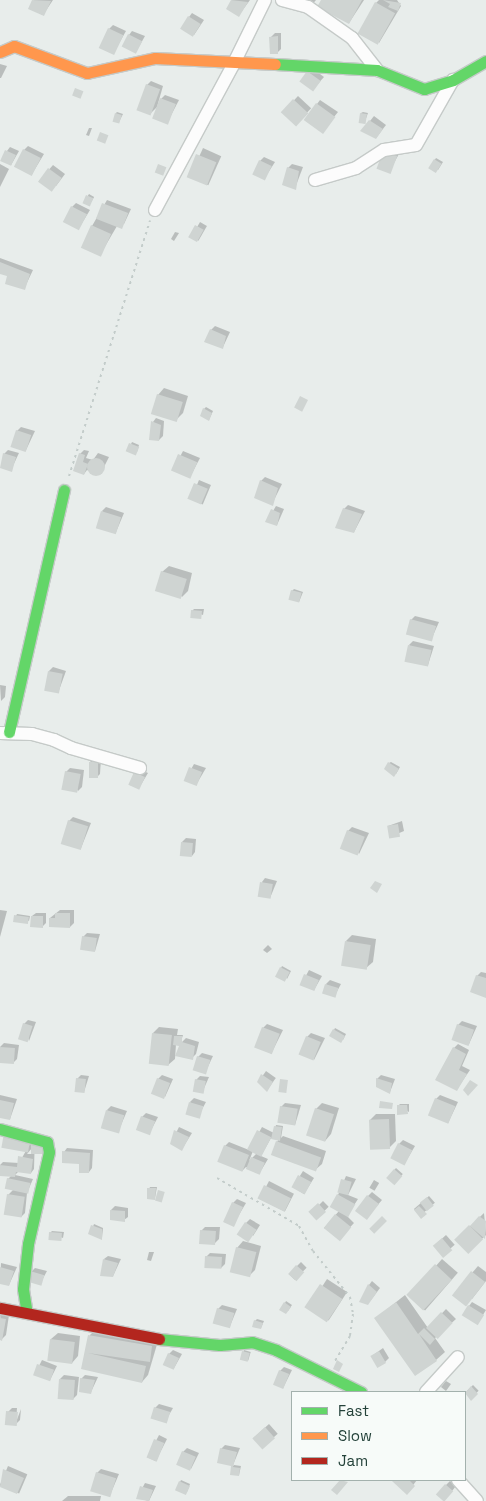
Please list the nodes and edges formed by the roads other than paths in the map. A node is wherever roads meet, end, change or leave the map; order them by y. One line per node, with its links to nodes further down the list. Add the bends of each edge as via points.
1 (265, 0): 5 (street)
2 (282, 0): 6 (street, via 308,7 352,38)
3 (0, 52): 5 (street, via 14,46 87,73 155,58)
4 (486, 61): 7 (street)
5 (234, 62): 6 (street); 9 (street)
6 (377, 70): 7 (street, via 424,89)
7 (453, 80): 8 (street, via 416,145 384,150 356,168)
8 (315, 180)
9 (155, 210)
10 (64, 490): 11 (street)
11 (4, 732): 12 (street, via 54,740 70,748)
12 (140, 768)
13 (0, 1129): 15 (street, via 47,1142 49,1152 28,1244 23,1289)
14 (0, 1308): 15 (street)
15 (27, 1313): 17 (street, via 168,1341 220,1345 252,1342 276,1350)
16 (458, 1358): 18 (street)
17 (359, 1391)
18 (427, 1391)
19 (459, 1481): 20 (street)
20 (476, 1501)

